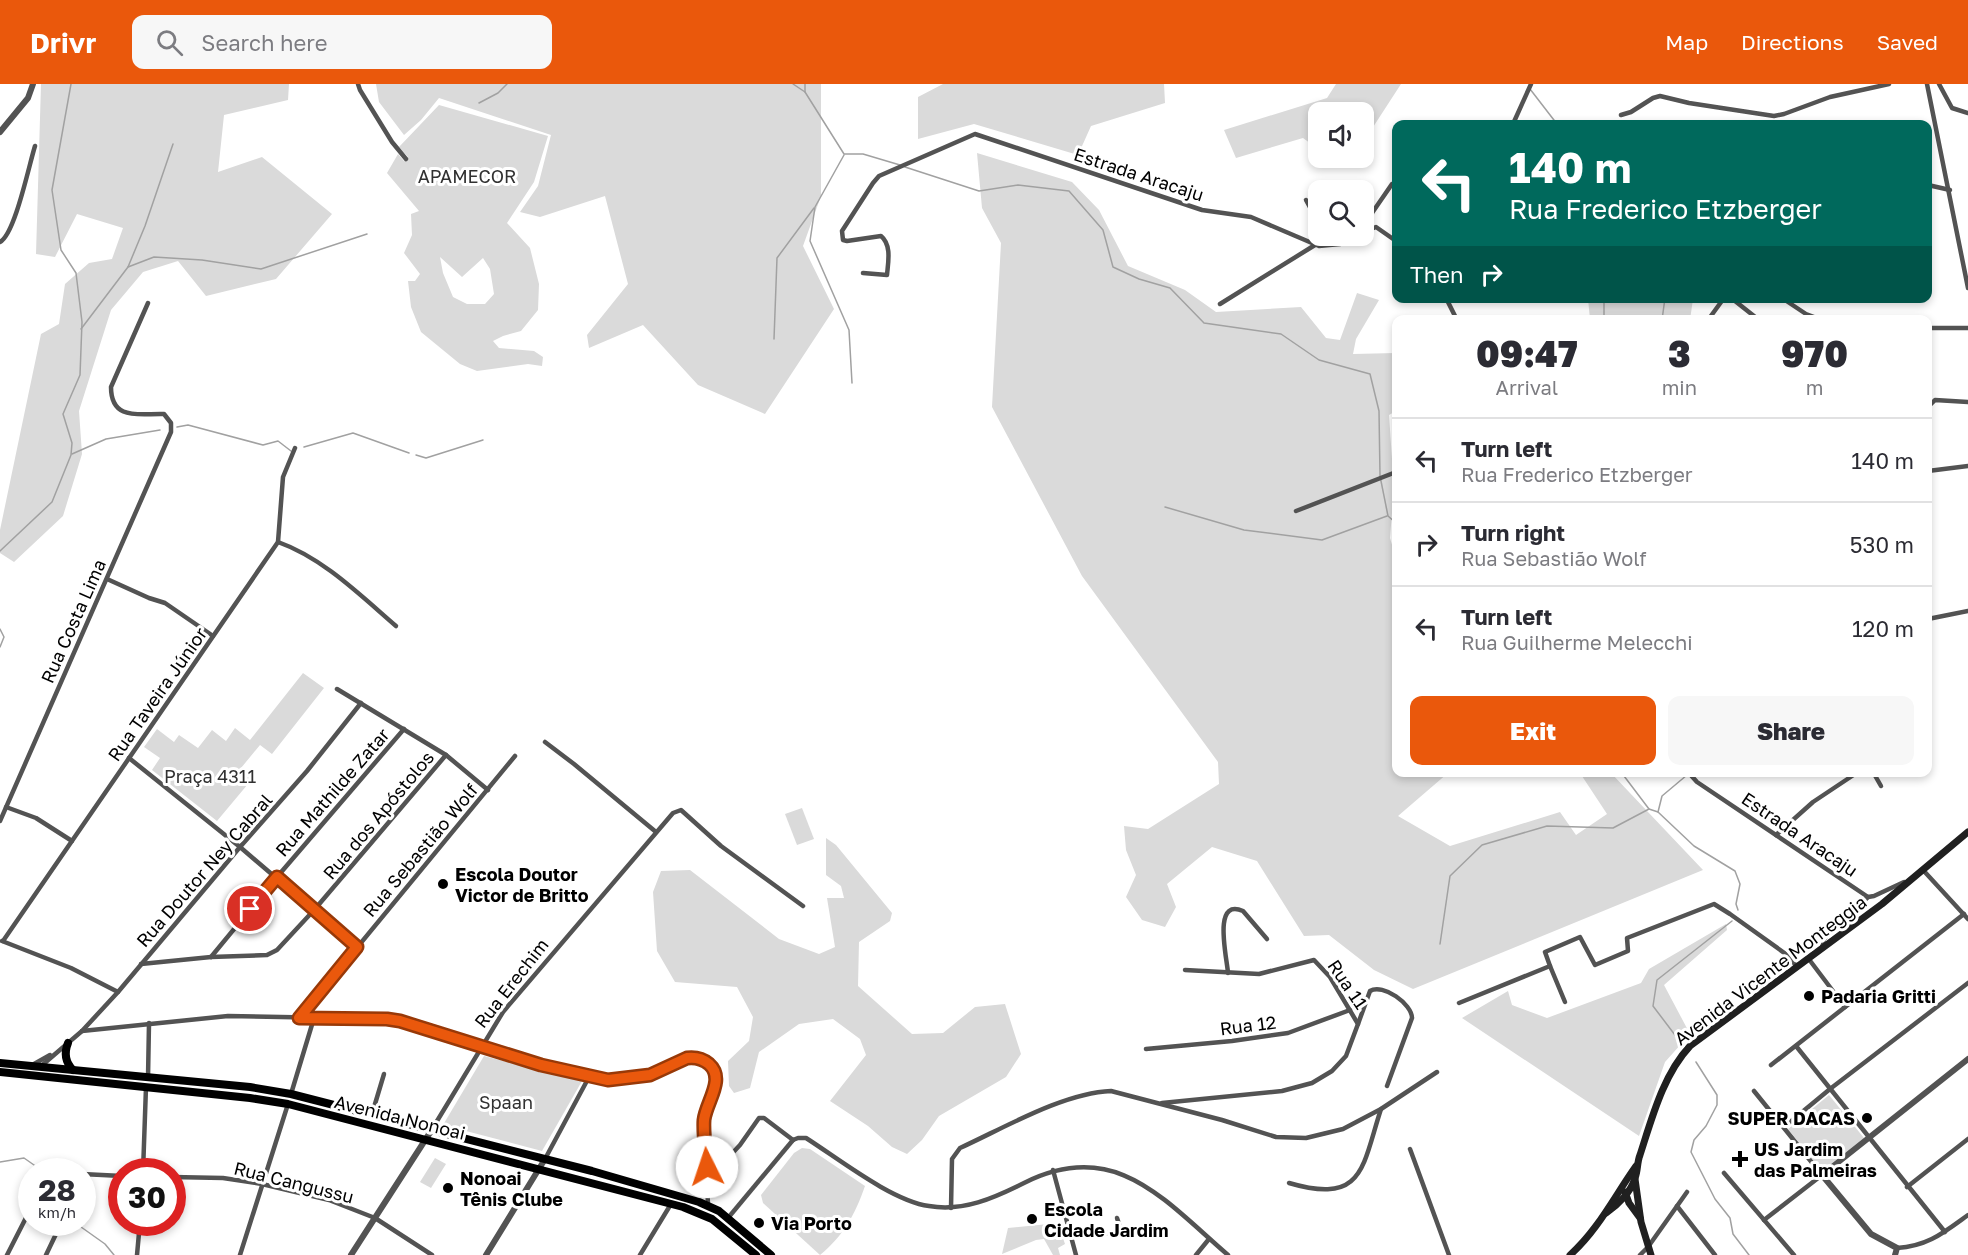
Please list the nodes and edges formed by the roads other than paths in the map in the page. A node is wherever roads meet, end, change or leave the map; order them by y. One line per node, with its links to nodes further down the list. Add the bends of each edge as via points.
1 (33, 84): 10 (street, via 28,98)
2 (358, 84): 12 (street)
3 (1531, 84): 9 (street)
4 (1889, 84): 8 (street, via 1840,94 1774,116 1660,96)
5 (1928, 84): 15 (street)
6 (1939, 84): 7 (street, via 1952,108)
7 (1968, 113)
8 (1621, 115)
9 (1515, 120)
10 (0, 132)
11 (34, 146): 21 (street, via 14,222)
12 (406, 159)
13 (1392, 184): 18 (street)
14 (1932, 186): 15 (street)
15 (1950, 190): 25 (street)
16 (1306, 200): 17 (street)
17 (1308, 204)
18 (1374, 210)
19 (1374, 227): 20 (street)
20 (1392, 238)
21 (0, 242)
22 (1308, 242): 24 (street, Estrada Aracaju, via 1251,217 1202,210 975,134 879,176 841,236 847,241 884,238 889,260 887,275)
23 (1313, 246): 29 (street)
24 (863, 273)
25 (1968, 288)
26 (148, 303): 42 (street, Rua Costa Lima, via 111,387 111,398 116,406 134,415 164,414 169,418 171,432)
27 (1737, 303): 31 (street)
28 (1790, 303): 30 (street)
29 (1220, 304)
30 (1806, 314)
31 (1750, 315)
32 (1932, 328): 33 (street)
33 (1968, 328)
34 (1968, 402): 35 (street)
35 (1932, 403)
36 (295, 448): 41 (street, via 283,477)
37 (1968, 466): 38 (street)
38 (1932, 470)
39 (1392, 474): 40 (street)
40 (1296, 511)
41 (278, 542): 45 (street, via 332,572); 46 (street, Rua Taveira Júnior)
42 (107, 579): 46 (street, via 165,603); 59 (street, Rua Costa Lima)
43 (1968, 611): 44 (street)
44 (1932, 618)
45 (396, 626)
46 (213, 636): 53 (street, Rua Taveira Júnior)
47 (337, 689): 48 (street)
48 (361, 703): 49 (street); 65 (street, Rua Doutor Ney Cabral)
49 (404, 729): 51 (street); 67 (street, Rua Mathilde Zatar)
50 (545, 741): 61 (street)
51 (446, 755): 58 (street); 71 (street, Rua dos Apóstolos)
52 (515, 756): 58 (street, Rua Sebastião Wolf)
53 (129, 758): 64 (street, Rua Taveira Júnior); 65 (street)
54 (1692, 777): 63 (street, Estrada Aracaju)
55 (1850, 777): 63 (street, via 1813,802)
56 (1876, 777): 57 (street)
57 (1881, 786)
58 (488, 790): 75 (street, Rua Sebastião Wolf)
59 (6, 807): 60 (street, Rua Costa Lima); 64 (street, via 36,818)
60 (0, 821)
61 (656, 832): 70 (street, Rua Erechim, via 673,813 681,810 721,846); 97 (street, Rua Erechim, via 503,1012)
62 (1968, 832): 66 (main road, Avenida Vicente Monteggia)
63 (1776, 835): 69 (street, Estrada Aracaju)
64 (72, 841): 74 (street, Rua Taveira Júnior)
65 (240, 847): 67 (street); 79 (street, Rua Doutor Ney Cabral)
66 (1923, 870): 68 (main road, Avenida Vicente Monteggia); 72 (street)
67 (277, 877): 71 (street); 77 (street, Rua Mathilde Zatar)
68 (1908, 881): 69 (street); 76 (main road, Avenida Vicente Monteggia)
69 (1868, 897): 76 (street, via 1824,939)
70 (803, 906)
71 (315, 909): 75 (street); 77 (street, Rua dos Apóstolos, via 277,950 267,955)
72 (1966, 916): 88 (street)
73 (1267, 939): 83 (street, via 1243,911 1238,908 1226,913 1223,923)
74 (1, 940): 85 (street)
75 (357, 947): 90 (street, Rua Sebastião Wolf)
76 (1821, 949): 78 (main road, Avenida Vicente Monteggia)
77 (211, 957): 79 (street, Rua dos Apóstolos)
78 (1808, 958): 81 (main road, Avenida Vicente Monteggia); 88 (street)
79 (141, 964): 85 (street, Rua Doutor Ney Cabral)
80 (1550, 966): 81 (street, via 1545,952 1580,937 1595,965 1628,951 1627,938 1714,904 1790,957); 86 (street); 87 (street)
81 (1796, 966): 135 (main road, Avenida Vicente Monteggia, via 1677,1060 1666,1080)
82 (1185, 970): 83 (street, Rua 11)
83 (1228, 973): 89 (street, Rua 11, via 1258,974 1314,960 1330,976)
84 (1968, 983): 113 (street)
85 (118, 992): 94 (street, Rua Doutor Ney Cabral)
86 (1565, 1002)
87 (1459, 1003)
88 (1845, 1007): 96 (street)
89 (1350, 1010): 93 (street, Rua 11); 99 (street, Rua 12, via 1288,1033)
90 (299, 1018): 91 (street); 92 (street, via 228,1016)
91 (314, 1018): 97 (street, via 400,1021); 115 (street)
92 (149, 1023): 94 (street); 110 (street)
93 (1358, 1024): 111 (street, via 1374,988 1391,993 1412,1014); 116 (street, Rua 11, via 1346,1056 1332,1071 1312,1083 1282,1091)
94 (82, 1031): 95 (street, Rua Doutor Ney Cabral)
95 (68, 1042): 98 (street, Rua Doutor Ney Cabral); 104 (main road, via 66,1059)
96 (1796, 1046): 102 (street); 113 (street)
97 (480, 1048): 109 (street); 121 (street, Rua Erechim)
98 (60, 1049): 103 (street, Rua Doutor Ney Cabral); 103 (street, Rua Doutor Ney Cabral)
99 (1146, 1049)
100 (1968, 1059): 122 (street)
101 (0, 1063): 103 (main road, Avenida Nonoai)
102 (1772, 1065)
103 (36, 1066): 104 (main road, Avenida Nonoai); 107 (main road, via 35,1071)
104 (73, 1070): 110 (main road, Avenida Nonoai)
105 (0, 1072): 107 (main road, Avenida Nonoai)
106 (1437, 1072): 118 (street)
107 (18, 1074): 112 (main road, Avenida Nonoai)
108 (384, 1074): 119 (street)
109 (589, 1077): 128 (street); 129 (street, via 626,1079 650,1075 687,1058 706,1061 714,1069 716,1080 704,1118)
110 (147, 1078): 115 (main road, Avenida Nonoai, via 250,1086)
111 (1387, 1086)
112 (146, 1087): 117 (main road, Avenida Nonoai); 127 (street)
113 (1830, 1089): 120 (street); 122 (street)
114 (1754, 1091): 120 (street)
115 (291, 1094): 119 (main road, Avenida Nonoai)
116 (1159, 1103): 118 (street, via 1276,1137 1306,1138 1343,1129); 146 (street, via 1111,1091 1094,1092 1067,1099 960,1148 952,1159)
117 (288, 1104): 124 (main road, Avenida Nonoai); 137 (street)
118 (1381, 1109): 136 (street, via 1357,1177 1332,1191)
119 (372, 1115): 121 (main road, Avenida Nonoai)
120 (1784, 1127): 133 (street)
121 (431, 1131): 124 (street, Rua Erechim); 128 (main road, Avenida Nonoai)
122 (1869, 1137): 133 (street); 138 (street)
123 (1968, 1139): 138 (street)
124 (426, 1140): 130 (main road, Avenida Nonoai); 149 (street, Rua Erechim)
125 (793, 1140): 129 (street, via 759,1118 723,1162); 146 (street, via 806,1138 896,1196 927,1206); 150 (street)
126 (1410, 1149): 174 (street)
127 (143, 1158)
128 (545, 1159): 130 (street); 143 (main road, Avenida Nonoai)
129 (707, 1167): 143 (street)
130 (538, 1168): 142 (main road, Avenida Nonoai); 167 (street)
131 (1053, 1170): 146 (street, via 992,1199); 153 (street); 158 (street, via 1081,1166 1130,1176 1162,1197)
132 (1724, 1173): 152 (street)
133 (1822, 1174): 152 (street); 160 (street, via 1871,1234)
134 (186, 1177): 137 (street, Rua Cangussu)
135 (1633, 1177): 140 (main road); 141 (main road); 144 (main road, Avenida Vicente Monteggia)
136 (1289, 1183)
137 (262, 1184): 149 (street, Rua Cangussu, via 329,1200); 164 (street)
138 (1907, 1187): 154 (street)
139 (1687, 1192): 145 (street)
140 (1625, 1194): 141 (main road, via 1632,1194); 144 (main road); 147 (main road)
141 (1639, 1202): 147 (main road)
142 (671, 1204): 168 (street); 169 (main road, Avenida Nonoai, via 712,1219)
143 (708, 1204): 150 (main road, Avenida Nonoai)
144 (1612, 1206): 147 (main road); 175 (main road, Avenida Vicente Monteggia)
145 (1677, 1206): 159 (street); 178 (street)
146 (951, 1208)
147 (1638, 1215): 159 (main road)
148 (1968, 1215): 154 (street)
149 (375, 1218): 165 (street, Rua Erechim); 166 (street, Rua Cangussu)
150 (728, 1218): 170 (main road, Avenida Nonoai)
151 (1117, 1218): 153 (street, via 1120,1227 1114,1233 1094,1228)
152 (1764, 1220): 179 (street)
153 (1069, 1229): 171 (street)
154 (1945, 1232): 160 (street, via 1929,1242)
155 (18, 1233): 161 (street)
156 (55, 1236): 162 (street)
157 (139, 1236): 163 (street)
158 (1209, 1239): 172 (street); 173 (street)
159 (1648, 1247): 176 (street); 177 (main road)
160 (1897, 1248): 180 (street)
161 (7, 1255)
162 (46, 1255)
163 (138, 1255)
164 (240, 1255)
165 (351, 1255)
166 (432, 1255)
167 (486, 1255)
168 (640, 1255)
169 (756, 1255)
170 (771, 1255)
171 (1076, 1255)
172 (1196, 1255)
173 (1228, 1255)
174 (1449, 1255)
175 (1570, 1255)
176 (1640, 1255)
177 (1651, 1255)
178 (1715, 1255)
179 (1794, 1255)
180 (1894, 1255)

